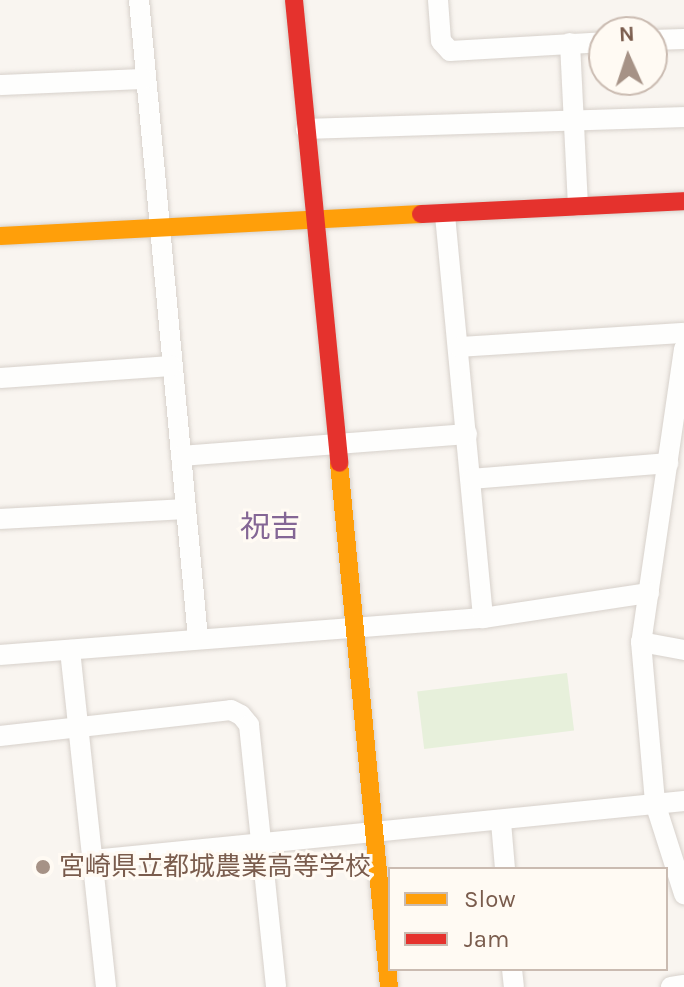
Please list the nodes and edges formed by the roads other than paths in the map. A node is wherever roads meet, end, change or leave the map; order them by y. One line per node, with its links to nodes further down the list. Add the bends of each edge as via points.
1 (139, 0): 6 (street)
2 (294, 0): 10 (street)
3 (438, 0): 5 (street, via 441,41 450,51)
4 (588, 42): 5 (street)
5 (570, 43): 9 (street)
6 (144, 79): 7 (street); 15 (street)
7 (0, 85)
8 (684, 117): 9 (street)
9 (574, 122): 10 (street); 12 (street)
10 (306, 129): 14 (street)
11 (684, 201): 12 (street)
12 (578, 206): 13 (street)
13 (445, 215): 14 (street); 18 (street)
14 (315, 217): 15 (street); 23 (street)
15 (161, 228): 16 (street); 20 (street)
16 (0, 236)
17 (684, 333): 18 (street)
18 (459, 347): 22 (street)
19 (684, 349): 25 (street)
20 (172, 366): 21 (street); 24 (street)
21 (0, 378)
22 (467, 434): 23 (street); 26 (street)
23 (338, 441): 24 (street); 31 (street)
24 (181, 456): 27 (street)
25 (668, 463): 26 (street); 29 (street)
26 (471, 479): 30 (street)
27 (186, 509): 28 (street); 32 (street)
28 (0, 519)
29 (649, 593): 30 (street); 33 (street)
30 (483, 618): 31 (street)
31 (354, 627): 32 (street); 42 (street)
32 (198, 639): 34 (street)
33 (641, 642): 35 (street); 40 (street)
34 (70, 650): 36 (street); 37 (street)
35 (684, 650)
36 (0, 655)
37 (78, 726): 38 (street); 43 (street, via 231,710 241,715 249,725); 44 (street)
38 (0, 736)
39 (684, 801): 40 (street)
40 (655, 803): 41 (street); 46 (street)
41 (501, 822): 42 (street); 45 (street)
42 (375, 833): 43 (street); 50 (street)
43 (259, 844): 44 (street); 49 (street)
44 (93, 860): 48 (street)
45 (505, 867)
46 (684, 894)
47 (684, 985): 51 (street)
48 (106, 987)
49 (276, 987)
50 (389, 987)
51 (671, 987)

